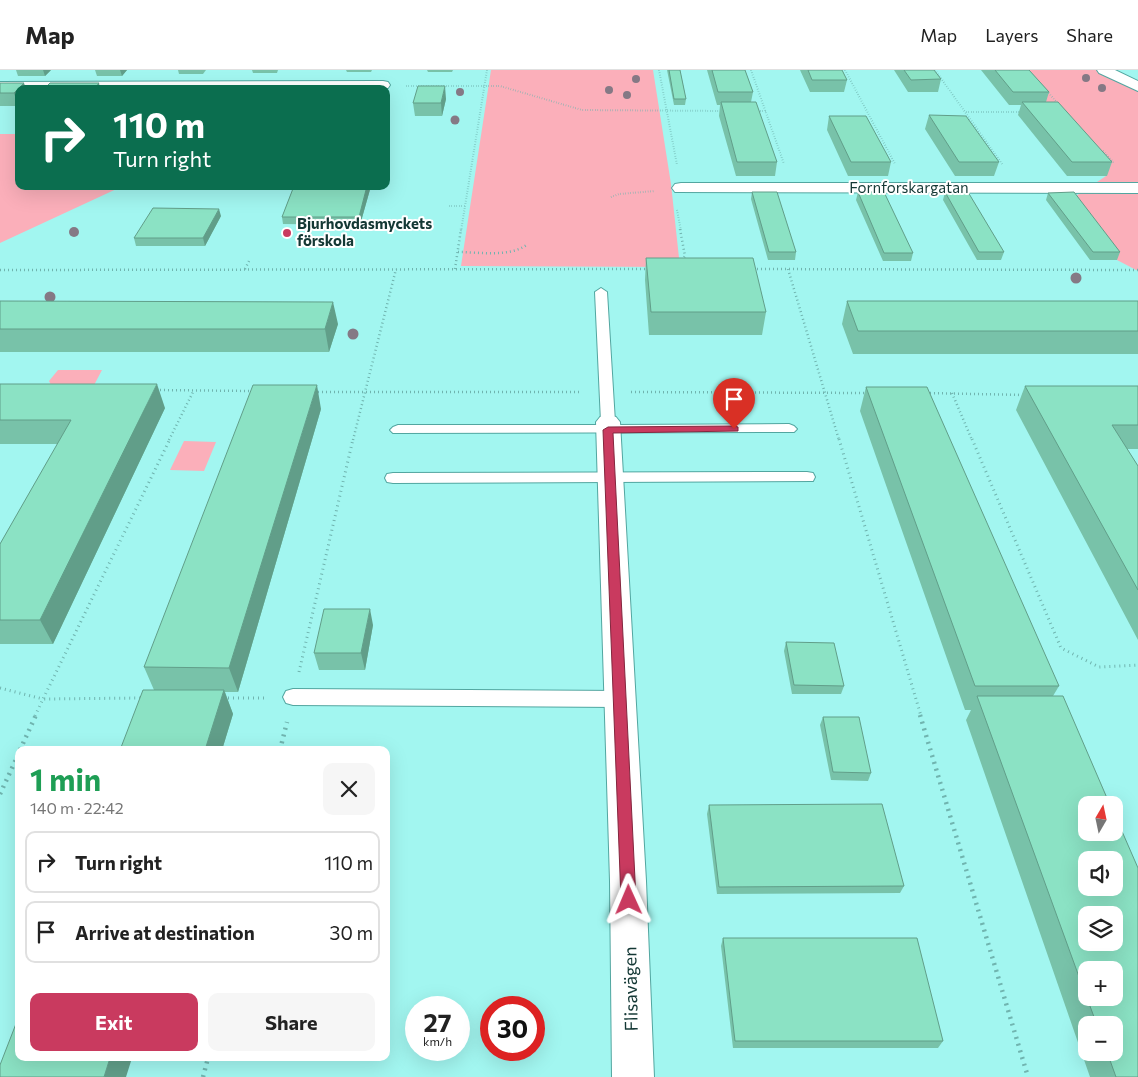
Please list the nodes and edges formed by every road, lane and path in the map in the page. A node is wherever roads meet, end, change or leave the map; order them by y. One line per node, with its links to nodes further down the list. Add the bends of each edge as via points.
1 (229, 70): 8 (street)
2 (487, 70): 12 (path)
3 (659, 70): 15 (path)
4 (751, 70): 18 (path)
5 (845, 70): 25 (path)
6 (935, 70): 20 (path)
7 (1104, 70): 13 (street)
8 (218, 85)
9 (0, 86): 10 (street)
10 (15, 86)
11 (390, 86): 12 (path)
12 (484, 86): 15 (path, via 515,89 582,110); 30 (path)
13 (1138, 87)
14 (1046, 91): 19 (path)
15 (667, 111): 16 (path); 23 (path)
16 (726, 111)
17 (756, 111): 18 (path)
18 (766, 111): 24 (path)
19 (1065, 111)
20 (965, 112): 21 (path); 26 (path)
21 (1025, 112)
22 (1097, 146): 27 (path)
23 (681, 188): 24 (street, Fornforskargatan); 28 (path); 34 (path, via 676,204 685,256)
24 (793, 188): 25 (street, Fornforskargatan)
25 (908, 188): 26 (street, Fornforskargatan)
26 (1019, 188): 27 (street, Fornforskargatan)
27 (1137, 188)
28 (611, 196)
29 (449, 206): 30 (path)
30 (465, 206): 32 (path)
31 (528, 244): 32 (path, via 514,251)
32 (458, 252): 37 (path)
33 (249, 261): 35 (path)
34 (680, 263)
35 (245, 269): 36 (path); 40 (path)
36 (396, 269): 37 (path); 49 (path)
37 (455, 269): 38 (path)
38 (655, 269)
39 (750, 269): 41 (path)
40 (0, 270)
41 (788, 270): 42 (path); 48 (path)
42 (1138, 270)
43 (601, 292): 54 (lane)
44 (155, 390): 45 (path)
45 (194, 390): 46 (path); 65 (path)
46 (262, 391)
47 (309, 392): 49 (path)
48 (826, 392): 50 (path); 54 (path); 74 (path)
49 (364, 393): 54 (path); 62 (path)
50 (875, 393)
51 (923, 393): 52 (path)
52 (952, 394): 53 (path); 60 (path, via 1061,648 1099,667)
53 (1030, 395)
54 (607, 414): 55 (lane); 56 (lane); 59 (street, Flisavägen)
55 (788, 429)
56 (398, 430)
57 (806, 477): 59 (lane)
58 (393, 478): 59 (lane)
59 (610, 478): 66 (street, Flisavägen)
60 (1138, 666)
61 (0, 688): 65 (path)
62 (293, 697): 64 (path); 66 (lane); 68 (path)
63 (143, 698): 65 (path)
64 (213, 698)
65 (43, 699): 67 (path)
66 (620, 699): 73 (street, Flisavägen)
67 (21, 746)
68 (281, 746)
69 (15, 760): 70 (path)
70 (0, 794)
71 (207, 1061): 72 (path)
72 (203, 1077)
73 (633, 1077)
74 (1028, 1077)

